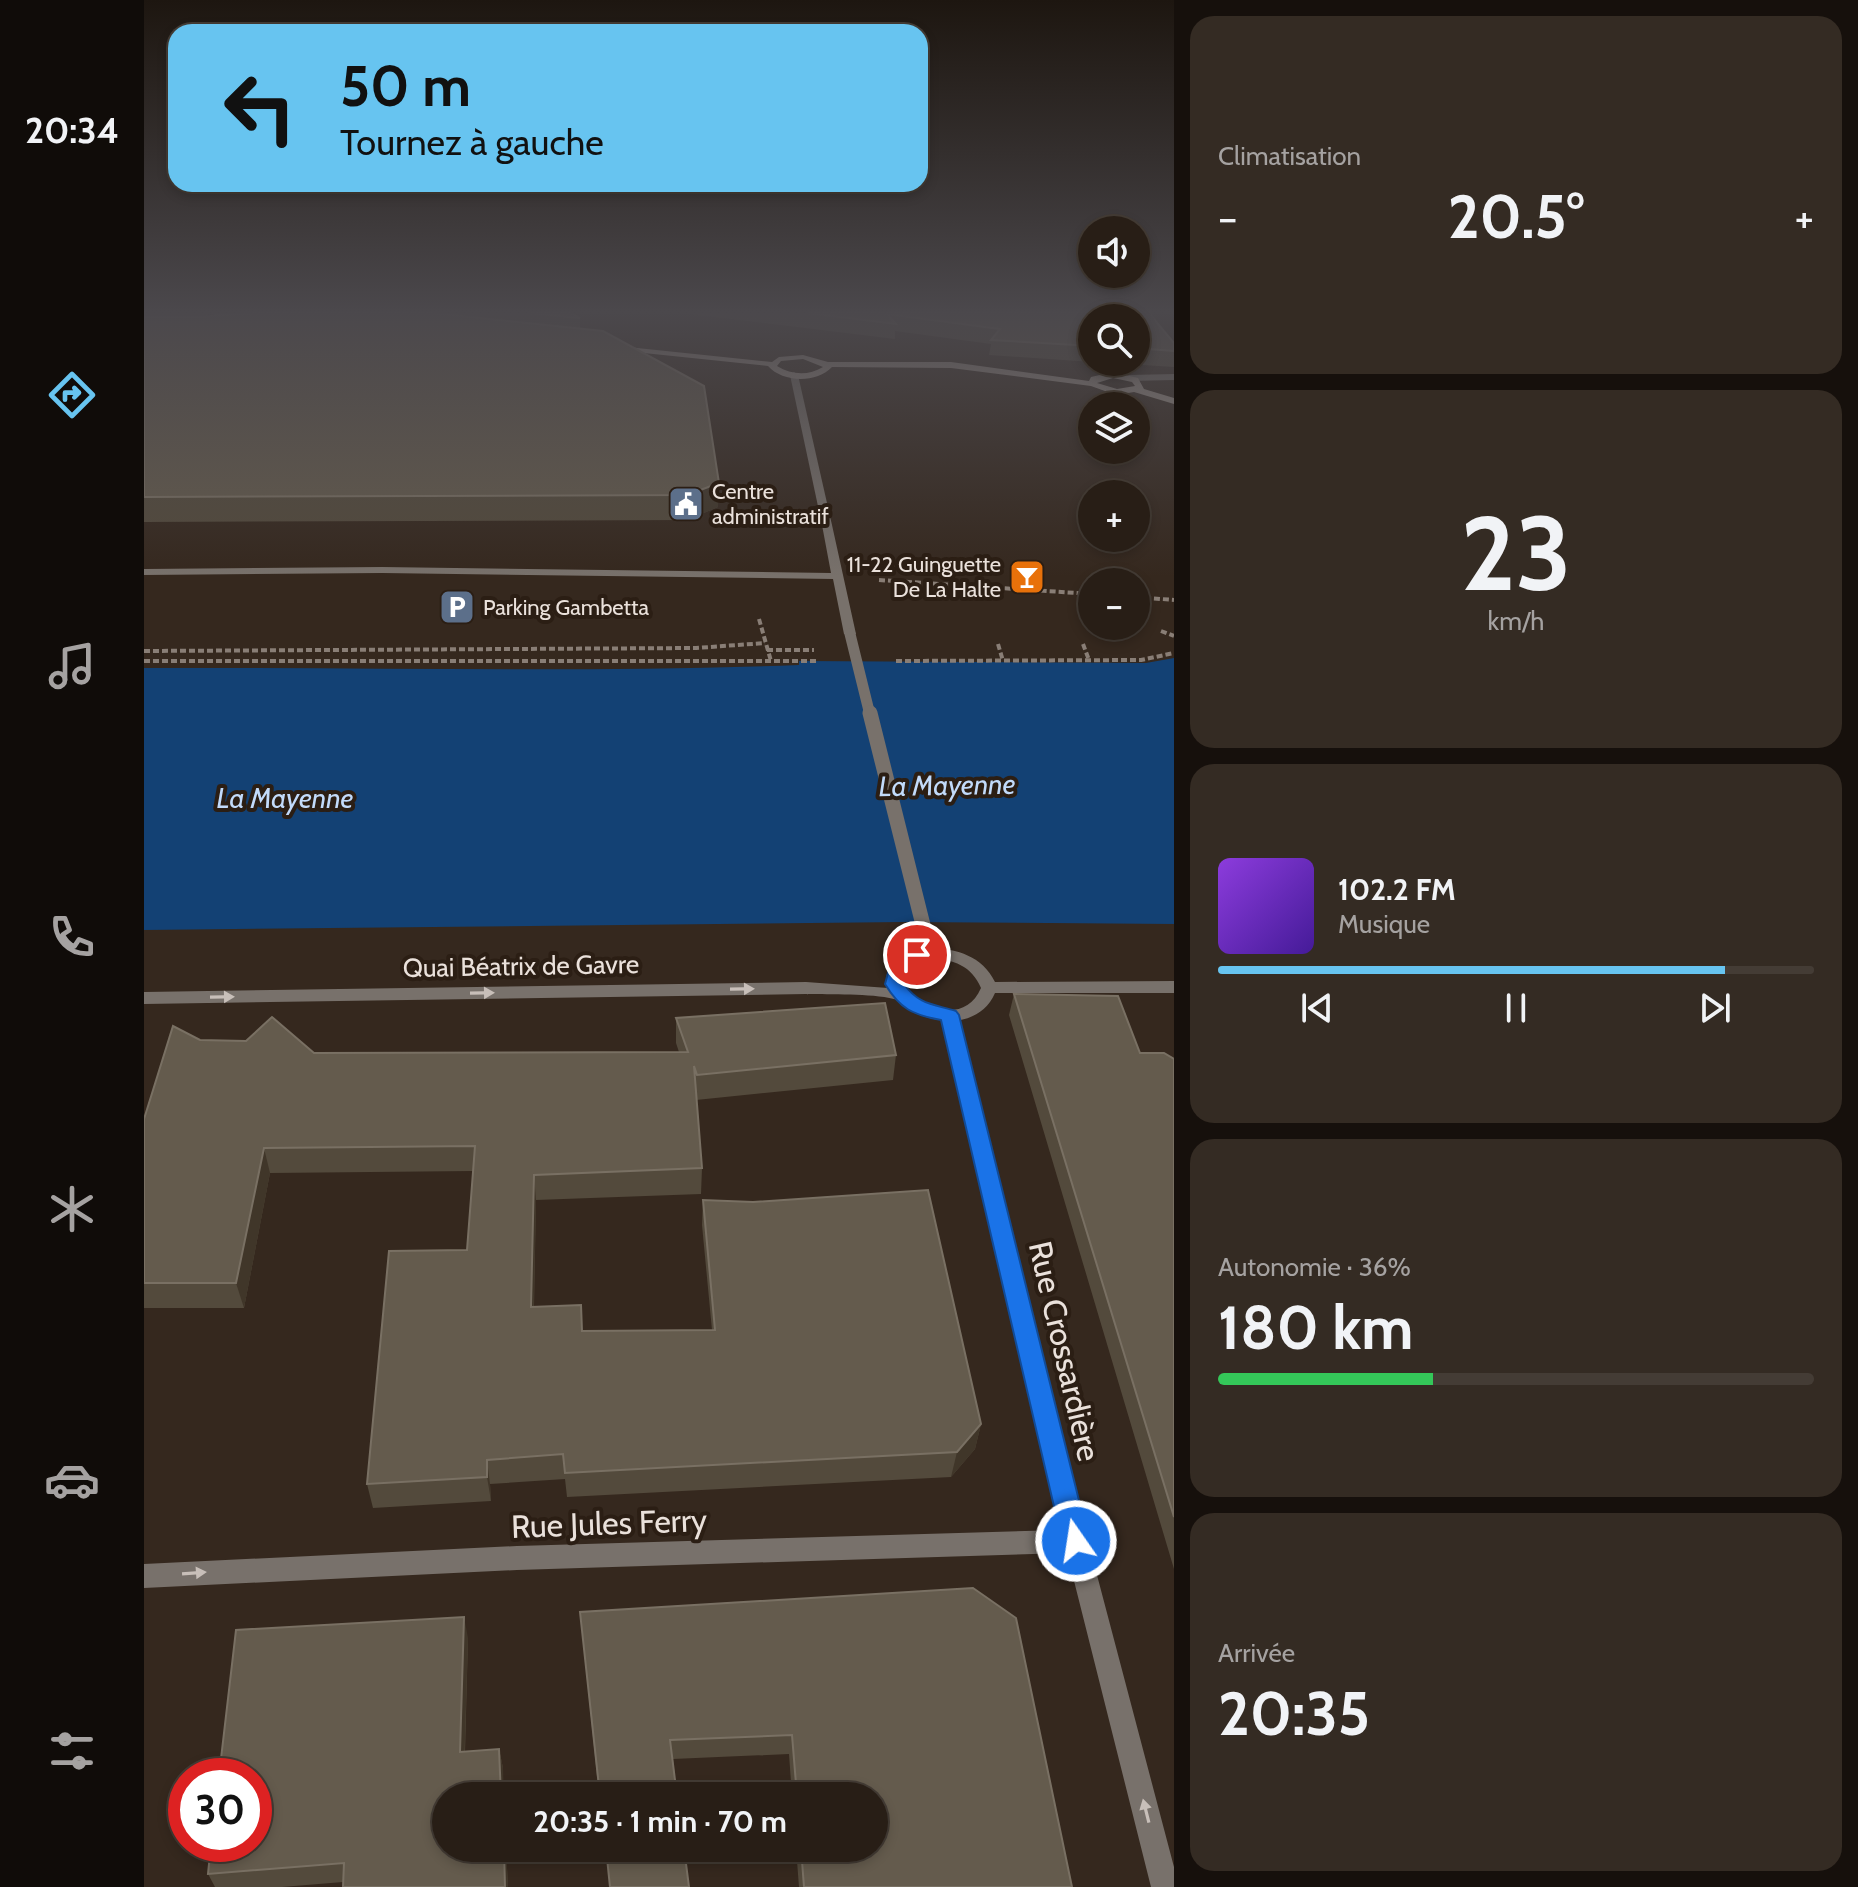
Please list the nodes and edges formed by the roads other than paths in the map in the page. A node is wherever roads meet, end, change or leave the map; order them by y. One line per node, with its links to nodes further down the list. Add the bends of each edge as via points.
1 (800, 401): 3 (street)
2 (144, 572): 3 (street)
3 (838, 576): 4 (street, bridge)
4 (930, 953): 6 (street, via 970,962); 7 (street, via 898,967)
5 (1174, 987): 6 (street)
6 (989, 988): 9 (street, via 974,1010)
7 (898, 994): 8 (street, Quai Béatrix de Gavre, one-way to 7, via 806,988); 9 (street, via 919,1010)
8 (144, 998)
9 (950, 1015): 10 (street, Rue Crossardière)
10 (1076, 1541): 11 (street, Rue Jules Ferry, one-way to 10); 12 (street, Rue Crossardière, one-way to 10)
11 (144, 1576)
12 (1165, 1887)

